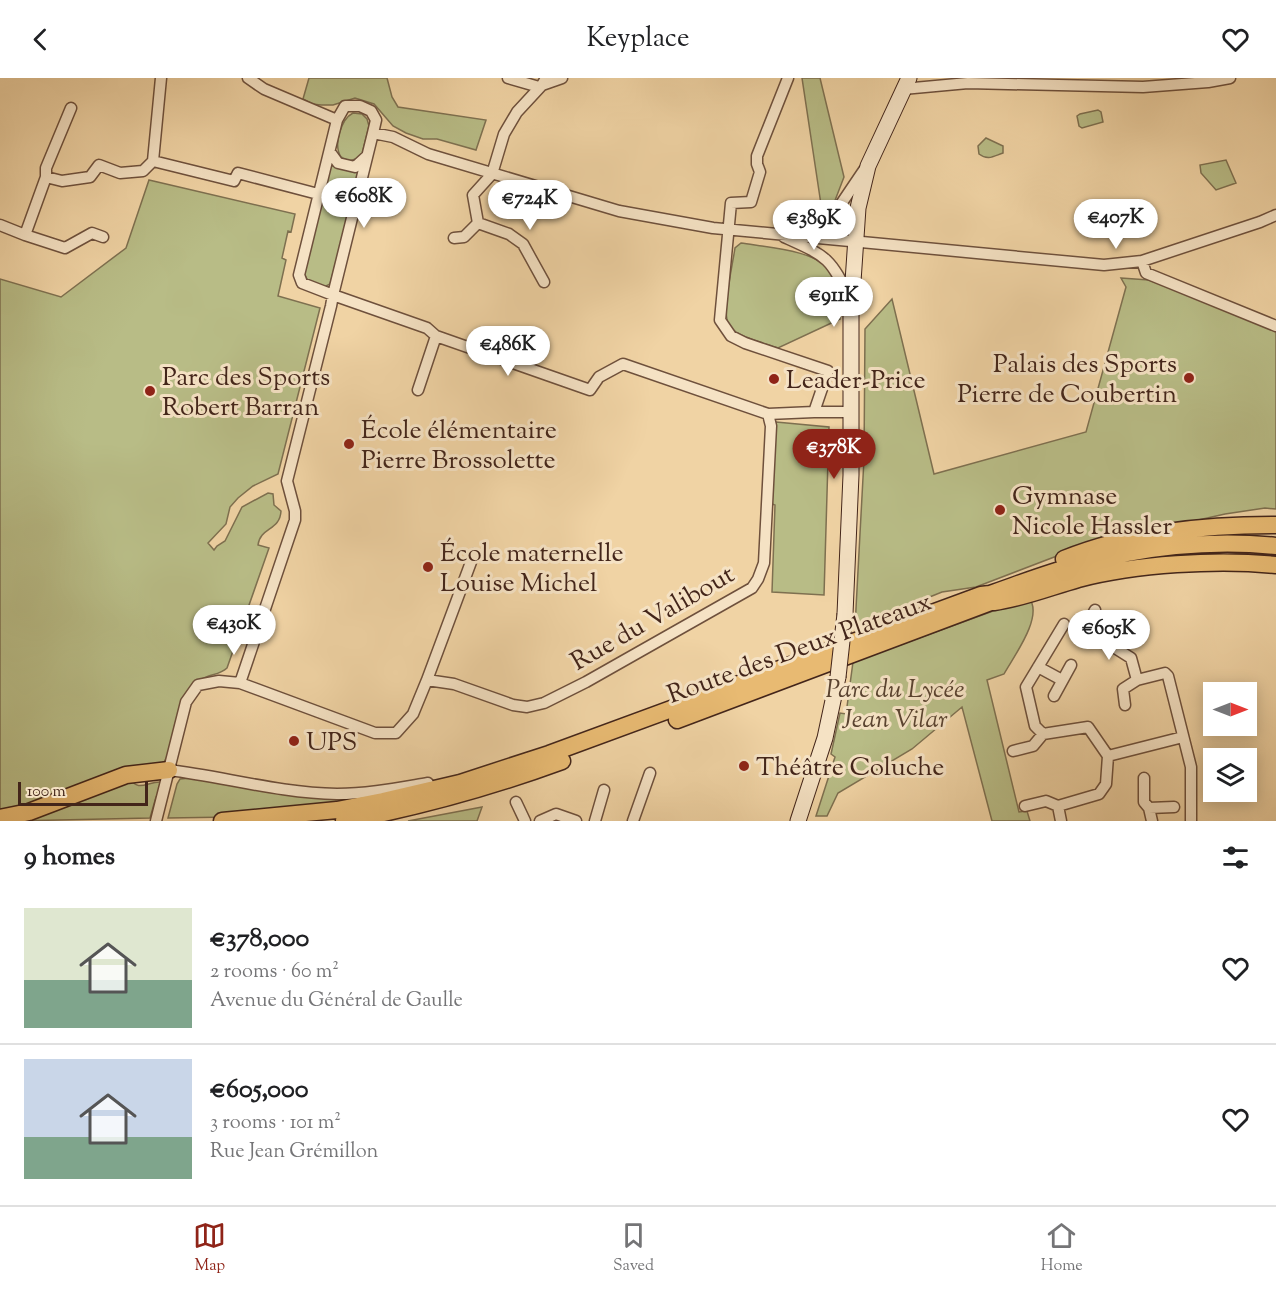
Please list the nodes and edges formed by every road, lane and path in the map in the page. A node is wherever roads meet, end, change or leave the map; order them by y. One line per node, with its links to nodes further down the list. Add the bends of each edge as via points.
1 (161, 78): 14 (street)
2 (248, 78): 10 (street, via 264,89)
3 (508, 78): 7 (street)
4 (562, 78): 7 (street)
5 (788, 78): 22 (street, via 757,156 760,172 751,202 731,203)
6 (1230, 78): 8 (street, via 1153,86)
7 (542, 83): 16 (street, via 504,134)
8 (906, 83): 15 (street)
9 (71, 108): 17 (street, via 46,168)
10 (337, 120): 11 (street, via 345,106 360,106 371,111 376,120); 12 (street)
11 (373, 133): 13 (street); 16 (street)
12 (330, 152): 13 (street, via 338,163 355,167); 18 (street)
13 (367, 156): 30 (street)
14 (153, 161): 17 (street, via 143,171 120,173 99,165 90,177 62,181); 18 (street, via 234,181 238,173)
15 (868, 166): 23 (street, via 837,210 824,219); 27 (street)
16 (492, 174): 20 (street, via 473,195); 22 (street, via 619,211)
17 (46, 177): 24 (street)
18 (318, 194): 30 (street, via 299,275 302,284)
19 (1276, 215): 28 (street)
20 (478, 223): 26 (street, via 464,237); 29 (street, via 509,234 523,244)
21 (0, 225): 24 (street)
22 (730, 229): 23 (street); 35 (street, via 720,320 731,336 745,343 828,371)
23 (776, 233): 27 (street); 31 (street, via 820,254 837,272)
24 (25, 235): 25 (street, via 65,248 92,233)
25 (103, 237)
26 (454, 238)
27 (855, 240): 28 (street, via 1104,265); 31 (street)
28 (1142, 261): 32 (street, via 1146,273)
29 (543, 282)
30 (333, 295): 33 (street, via 427,328); 55 (street, via 287,481 295,520)
31 (851, 304): 36 (street)
32 (1276, 326)
33 (436, 336): 34 (street); 37 (street, via 590,390 599,377 623,364)
34 (418, 390)
35 (814, 412): 36 (street); 37 (street)
36 (851, 412): 81 (street, bridge, via 845,614 838,677 825,738)
37 (768, 414): 52 (street, Rue du Valibout, via 771,426 764,563 752,588 585,682 535,705 513,705 454,684)
38 (1276, 518): 40 (main road, via 1233,521)
39 (1276, 525): 40 (main road)
40 (1223, 526): 47 (main road, via 1133,538 1086,550 988,590)
41 (1276, 546): 47 (main road, Route des Deux Plateaux, via 1214,543 1120,554 990,594)
42 (1276, 552): 47 (main road, Route des Deux Plateaux, via 1215,550 1120,561)
43 (474, 554): 52 (street)
44 (1276, 565): 45 (main road, via 1221,562)
45 (1147, 568): 46 (main road, via 1256,570); 47 (main road, via 1080,579 1013,600)
46 (1276, 574)
47 (987, 599): 65 (main road, Route des Deux Plateaux); 75 (main road, Route des Deux Plateaux, via 506,782)
48 (1095, 610): 54 (street, via 1085,629 1131,658)
49 (1064, 624): 51 (street)
50 (1071, 665): 53 (street)
51 (1038, 667): 53 (street); 58 (street, via 1026,687 1035,726)
52 (427, 680): 55 (street, via 414,714 396,733 375,734)
53 (1062, 680): 56 (street)
54 (1137, 680): 57 (street, via 1123,688); 59 (street, via 1168,676)
55 (240, 683): 62 (street, via 219,681 198,686 186,702)
56 (1054, 696)
57 (1125, 705)
58 (1043, 734): 60 (street, via 1033,746); 61 (street, via 1088,727)
59 (1184, 737): 61 (street); 84 (street, via 1191,767)
60 (1013, 751)
61 (1108, 756): 69 (street, via 1106,784 1099,794)
62 (169, 770): 65 (street, Route des Deux Plateaux, via 259,786 338,794 451,779); 72 (main road, via 126,775 29,812); 73 (street)
63 (650, 773): 80 (street)
64 (1144, 778): 71 (street, via 1144,801)
65 (460, 783): 74 (main road, Route des Deux Plateaux, via 337,810)
66 (604, 790): 79 (street)
67 (516, 802): 76 (street)
68 (1025, 806): 69 (street, via 1046,801)
69 (1058, 806): 82 (street)
70 (1174, 807): 71 (street)
71 (1149, 808): 83 (street)
72 (0, 818)
73 (156, 821)
74 (222, 821)
75 (344, 821)
76 (525, 821)
77 (540, 821): 78 (street, via 556,814)
78 (576, 821)
79 (595, 821)
80 (633, 821)
81 (798, 821)
82 (1061, 821)
83 (1152, 821)
84 (1191, 821)

